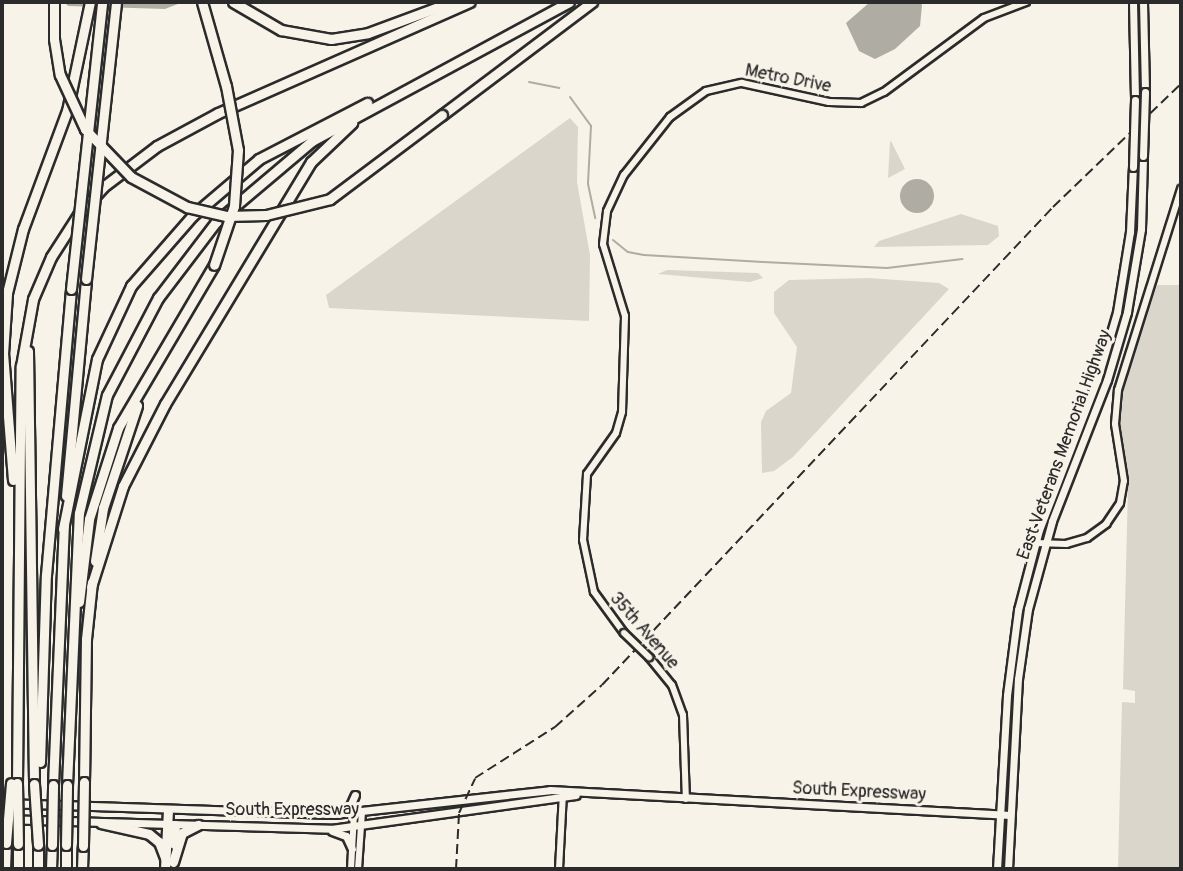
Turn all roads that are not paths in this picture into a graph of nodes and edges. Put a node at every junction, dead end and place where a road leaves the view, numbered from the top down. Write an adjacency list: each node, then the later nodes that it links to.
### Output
1 (54, 2): 10 (highway, bridge)
2 (90, 2): 23 (highway, bridge)
3 (102, 2): 27 (highway, bridge)
4 (116, 2): 20 (highway, bridge)
5 (202, 2): 19 (highway, bridge)
6 (233, 2): 7 (highway)
7 (452, 2)
8 (470, 2): 17 (highway)
9 (569, 2): 14 (highway)
10 (592, 2)
11 (1026, 2): 18 (street, Metro Drive)
12 (1133, 2): 21 (main road, East Veterans Memorial Highway, bridge)
13 (1143, 2): 22 (main road, East Veterans Memorial Highway, bridge)
14 (423, 78): 15 (highway); 20 (highway)
15 (394, 93): 24 (highway); 25 (highway)
16 (1181, 189): 22 (street)
17 (44, 270): 23 (highway); 27 (highway)
18 (626, 323): 30 (street, 35th Avenue, bridge)
19 (148, 379): 24 (highway); 25 (highway)
20 (63, 529): 48 (highway, bridge)
21 (1036, 543): 22 (street); 35 (main road, East Veterans Memorial Highway)
22 (1045, 544): 36 (main road, East Veterans Memorial Highway)
23 (18, 554): 26 (highway)
24 (91, 587): 50 (highway, bridge)
25 (69, 705): 49 (highway, bridge)
26 (14, 783): 45 (highway, bridge); 46 (highway, bridge)
27 (36, 784): 47 (highway, bridge)
28 (355, 794): 34 (main road)
29 (563, 794): 30 (main road, South Expressway); 33 (main road, South Expressway); 41 (main road, South Expressway); 53 (street)
30 (686, 799): 35 (main road, South Expressway)
31 (2, 803): 32 (main road, South Expressway)
32 (168, 810): 34 (main road, South Expressway); 39 (highway)
33 (358, 813): 34 (main road, South Expressway); 41 (street)
34 (329, 814)
35 (1000, 815): 36 (main road, South Expressway); 54 (main road, East Veterans Memorial Highway)
36 (1010, 815): 55 (main road, East Veterans Memorial Highway)
37 (2, 819): 38 (main road, South Expressway)
38 (101, 823): 39 (main road, South Expressway); 44 (highway)
39 (171, 825): 40 (main road, South Expressway); 44 (highway)
40 (198, 825): 42 (main road, South Expressway); 44 (highway)
41 (356, 827): 42 (main road, South Expressway); 43 (street); 52 (street)
42 (321, 829): 43 (main road)
43 (352, 849): 51 (street)
44 (169, 865)
45 (5, 869)
46 (18, 869)
47 (38, 869)
48 (51, 869)
49 (65, 869)
50 (82, 869)
51 (351, 869)
52 (358, 869)
53 (559, 869)
54 (998, 869)
55 (1008, 869)

